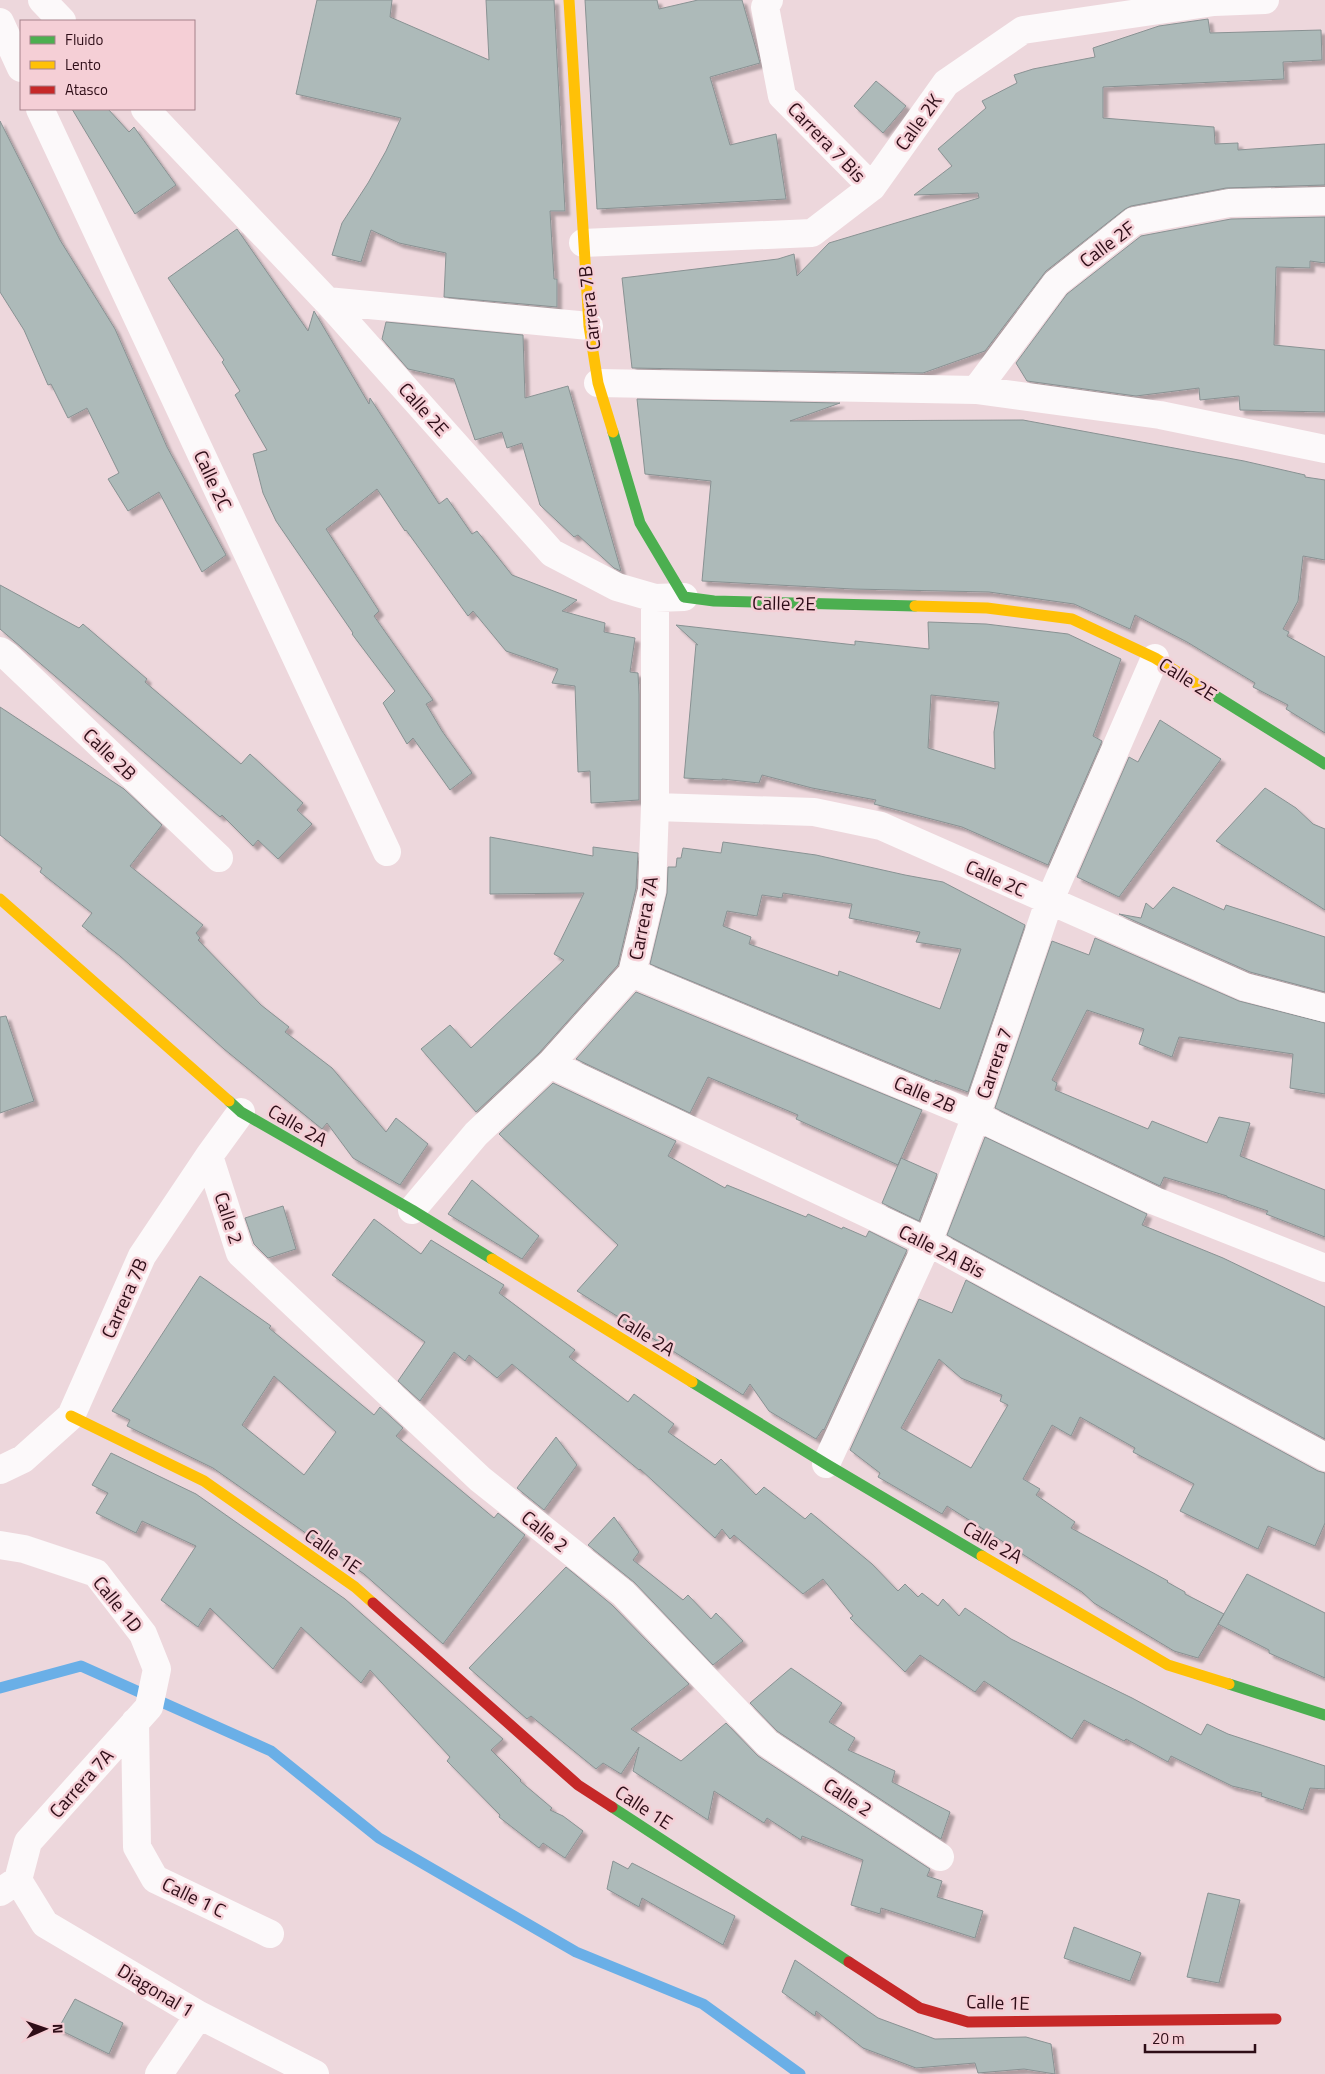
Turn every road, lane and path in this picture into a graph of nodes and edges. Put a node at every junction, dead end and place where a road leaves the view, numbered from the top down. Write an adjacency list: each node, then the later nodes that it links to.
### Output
1 (42, 0): 6 (street)
2 (569, 0): 13 (street, Carrera 7B)
3 (1265, 0): 4 (street, Calle 2K)
4 (1214, 1): 11 (street, Calle 2K)
5 (767, 4): 11 (street, Carrera 7 Bis)
6 (61, 20)
7 (0, 22): 8 (street)
8 (20, 66)
9 (40, 110): 25 (street, Calle 2C)
10 (146, 110): 14 (street, Calle 2E)
11 (872, 188): 13 (street, Calle 2K)
12 (1325, 201): 17 (street, Calle 2F)
13 (583, 243): 15 (street, Carrera 7B)
14 (326, 301): 15 (street); 20 (street, Calle 2E)
15 (589, 326): 16 (street, Carrera 7B)
16 (598, 383): 17 (street); 19 (street, Carrera 7B)
17 (976, 390): 18 (street)
18 (1325, 449)
19 (684, 597): 20 (street, Calle 2E); 22 (street, Calle 2E)
20 (655, 598): 24 (street, Carrera 7A)
21 (0, 651): 26 (street, Calle 2B)
22 (1155, 658): 23 (street, Calle 2E); 28 (street, Carrera 7)
23 (1325, 764)
24 (655, 807): 28 (street, Calle 2C); 29 (street, Carrera 7A)
25 (386, 852)
26 (219, 858)
27 (0, 899): 32 (street, Calle 2A)
28 (1049, 902): 30 (street, Calle 2C); 33 (street, Carrera 7)
29 (632, 972): 31 (street, Carrera 7A); 33 (street, Calle 2B)
30 (1325, 1008)
31 (550, 1064): 35 (street, Carrera 7A); 36 (street, Calle 2A Bis)
32 (241, 1112): 34 (street, Carrera 7B); 35 (street, Calle 2A)
33 (976, 1116): 36 (street, Carrera 7); 37 (street, Calle 2B)
34 (209, 1156): 38 (street, Carrera 7B); 46 (street, Calle 2)
35 (412, 1210): 40 (street, Calle 2A)
36 (928, 1242): 39 (street, Calle 2A Bis); 40 (street, Carrera 7)
37 (1325, 1268)
38 (71, 1416): 41 (street, Carrera 7B); 50 (street, Calle 1E)
39 (1325, 1457)
40 (826, 1464): 45 (street, Calle 2A)
41 (0, 1470)
42 (0, 1545): 43 (street, Calle 1D)
43 (157, 1669): 44 (street, Carrera 7A)
44 (142, 1715): 47 (street, Carrera 7A); 48 (street, Calle 1 C)
45 (1325, 1715)
46 (940, 1857)
47 (9, 1886): 49 (street, Diagonal 1)
48 (270, 1934)
49 (199, 2015): 51 (street); 52 (street, Diagonal 1)
50 (1276, 2019)
51 (160, 2074)
52 (315, 2074)

